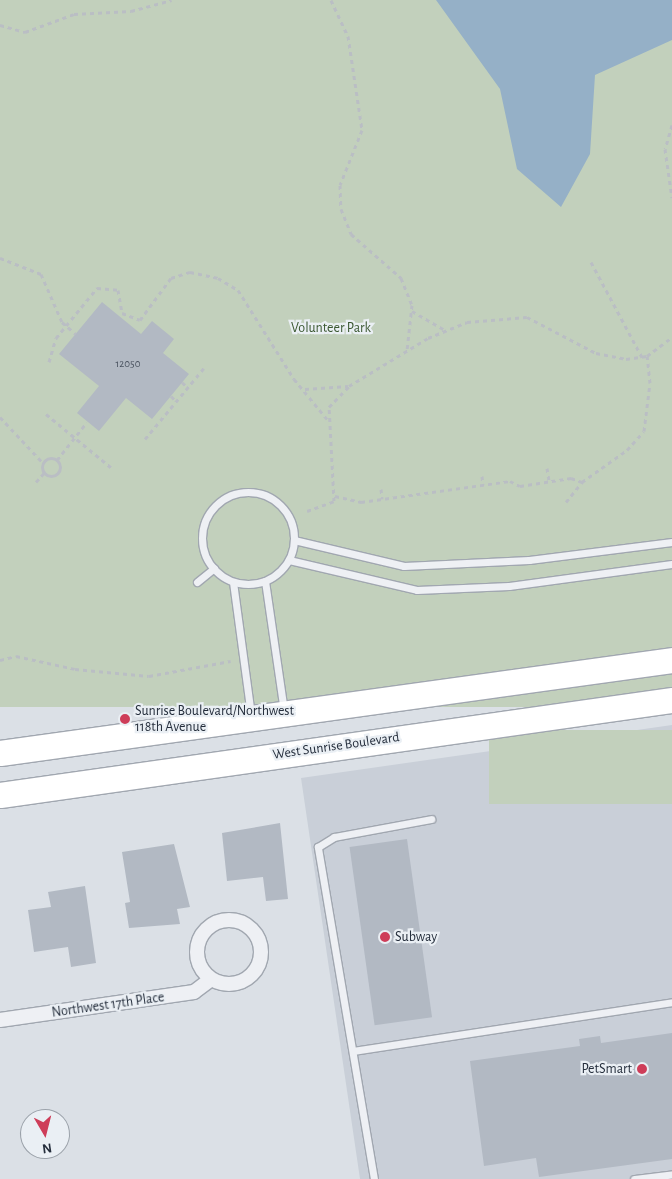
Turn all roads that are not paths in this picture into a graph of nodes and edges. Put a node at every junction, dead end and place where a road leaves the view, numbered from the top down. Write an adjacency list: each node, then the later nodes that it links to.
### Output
1 (294, 540): 2 (lane); 3 (lane); 5 (lane)
2 (672, 542)
3 (289, 560): 4 (lane); 6 (lane)
4 (672, 564)
5 (214, 568): 7 (lane); 8 (lane)
6 (265, 580): 8 (lane); 11 (lane)
7 (197, 582)
8 (234, 582): 12 (lane)
9 (672, 660): 11 (highway)
10 (672, 700): 14 (highway, West Sunrise Boulevard)
11 (285, 714): 12 (highway)
12 (251, 718): 13 (highway)
13 (0, 753)
14 (0, 795)
15 (431, 819): 19 (lane)
16 (212, 979): 16 (street); 18 (street, Northwest 17th Place)
17 (672, 1002): 19 (lane)
18 (0, 1020)
19 (353, 1050): 21 (lane)
20 (672, 1174): 22 (lane)
21 (374, 1179)
22 (634, 1179)

